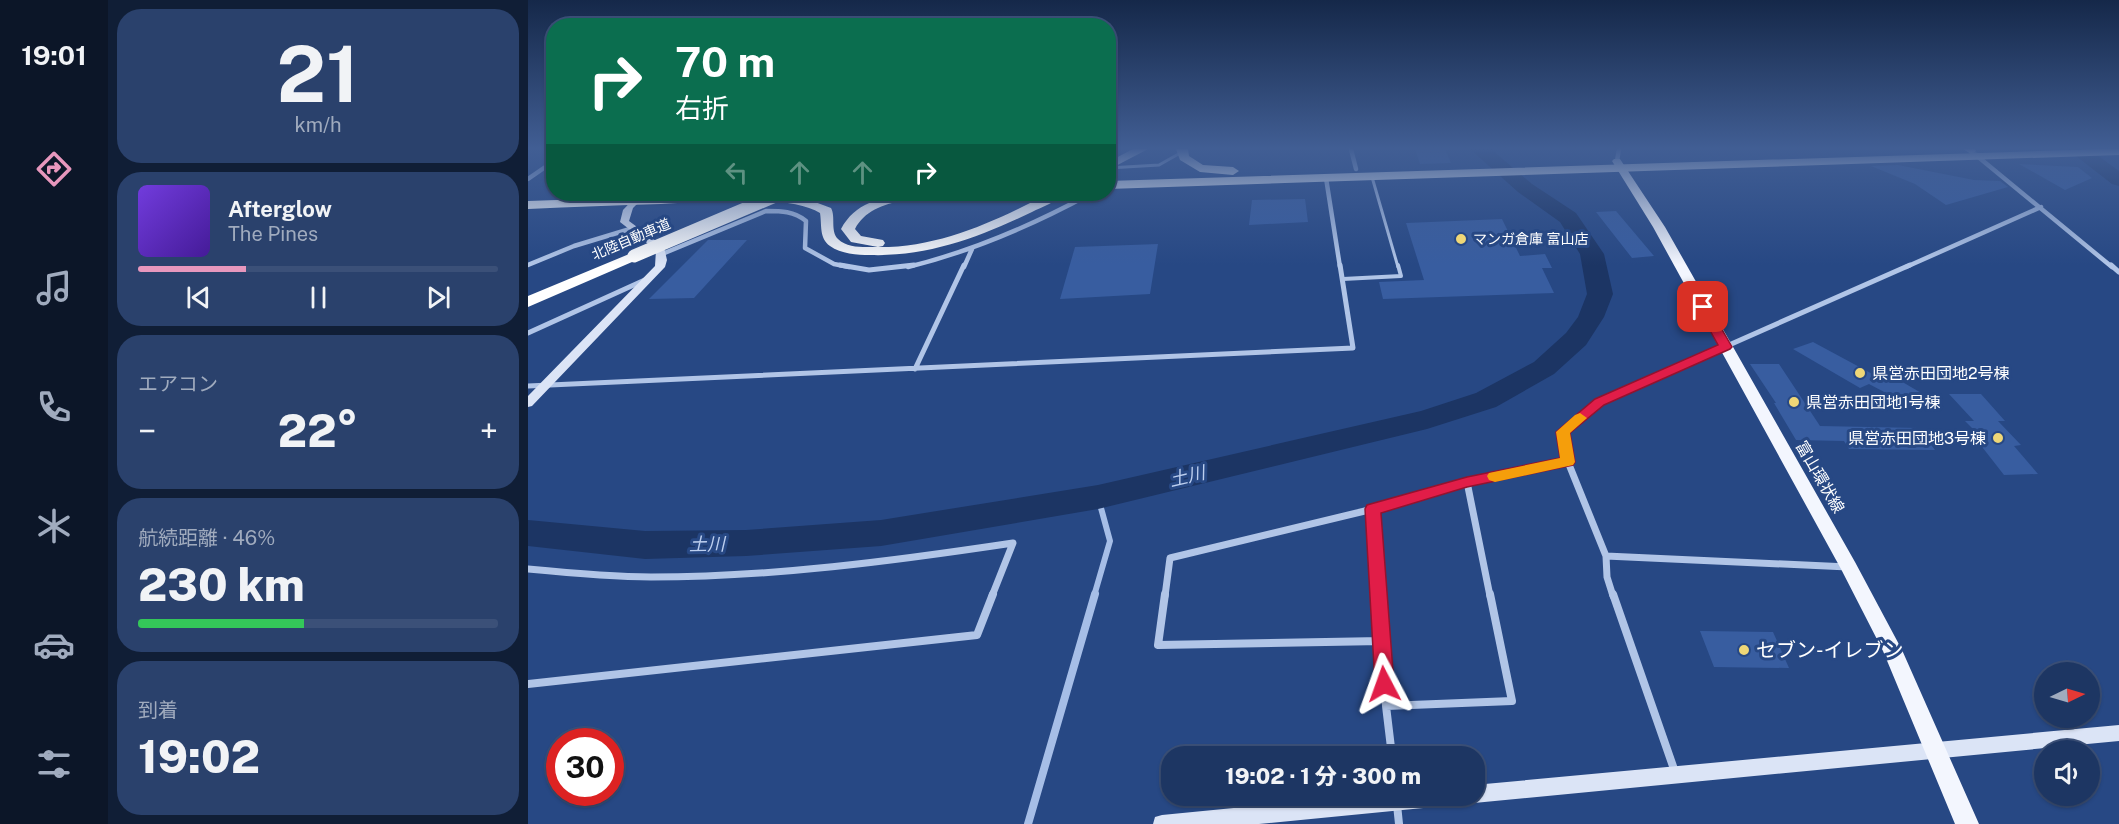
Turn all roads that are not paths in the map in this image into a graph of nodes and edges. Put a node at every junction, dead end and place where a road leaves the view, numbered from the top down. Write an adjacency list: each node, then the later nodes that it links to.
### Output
1 (1328, 187): 24 (street)
2 (1375, 187): 24 (lane)
3 (1636, 187): 28 (main road, 富山環状線)
4 (2016, 187): 17 (street)
5 (528, 196): 6 (highway)
6 (546, 196)
7 (583, 201): 16 (highway)
8 (635, 201): 18 (street)
9 (738, 201): 25 (highway, 北陸自動車道)
10 (764, 201): 26 (highway, 北陸自動車道, bridge)
11 (791, 201): 14 (highway)
12 (887, 201): 13 (highway)
13 (1027, 201)
14 (1043, 201)
15 (1077, 201): 19 (street)
16 (528, 205)
17 (2041, 207): 22 (street); 28 (street)
18 (630, 229): 20 (street); 21 (street)
19 (972, 248): 20 (street); 29 (street)
20 (662, 254): 23 (street)
21 (528, 265)
22 (2119, 272)
23 (653, 276): 27 (street); 30 (street)
24 (1343, 279): 29 (street)
25 (528, 290)
26 (528, 302)
27 (528, 333)
28 (1725, 347): 33 (street); 37 (main road, 富山環状線)
29 (915, 369): 30 (street)
30 (546, 385): 31 (street); 32 (street)
31 (528, 386)
32 (528, 403)
33 (1568, 462): 34 (street); 36 (street)
34 (1467, 482): 35 (street); 41 (street)
35 (1373, 509): 39 (street); 39 (street)
36 (1606, 556): 37 (street); 45 (street)
37 (1849, 567): 44 (main road, 富山環状線)
38 (528, 569): 40 (street)
39 (1381, 641): 41 (street)
40 (528, 684)
41 (1386, 706): 43 (street)
42 (2119, 732): 44 (street)
43 (1391, 746)
44 (1937, 751): 45 (street); 51 (main road, 富山環状線)
45 (1676, 775): 46 (street)
46 (1485, 793)
47 (1325, 806): 49 (street)
48 (1398, 806): 50 (street)
49 (1162, 824)
50 (1399, 824)
51 (1967, 824)

